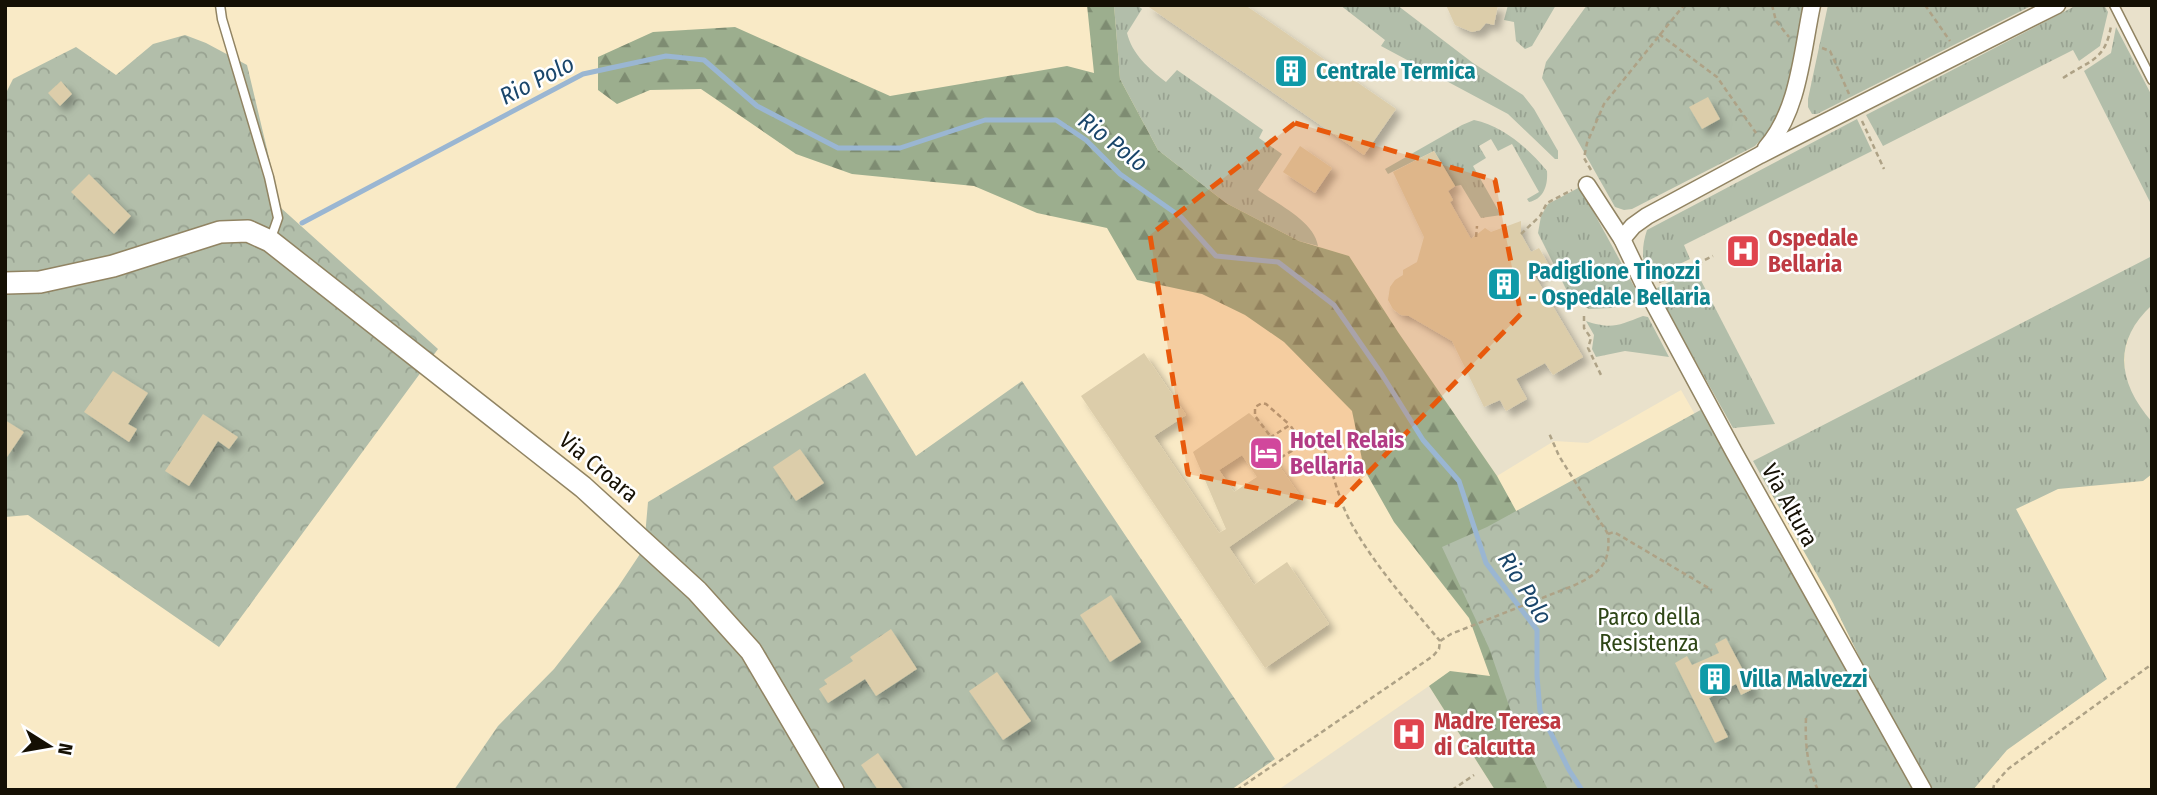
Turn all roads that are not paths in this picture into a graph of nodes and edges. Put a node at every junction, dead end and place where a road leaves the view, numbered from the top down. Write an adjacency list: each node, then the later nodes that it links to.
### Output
1 (220, 5): 11 (lane)
2 (1812, 5): 6 (street)
3 (2057, 5): 7 (street)
4 (2114, 5): 5 (lane)
5 (2152, 80)
6 (1794, 93): 7 (street); 8 (street)
7 (1815, 127): 8 (street)
8 (1760, 148): 10 (street)
9 (1584, 185): 10 (street, Via Altura)
10 (1622, 239): 14 (street, Via Altura)
11 (270, 241): 12 (street, Via Croara); 13 (street, Via Croara)
12 (5, 283)
13 (833, 790)
14 (1923, 790)

